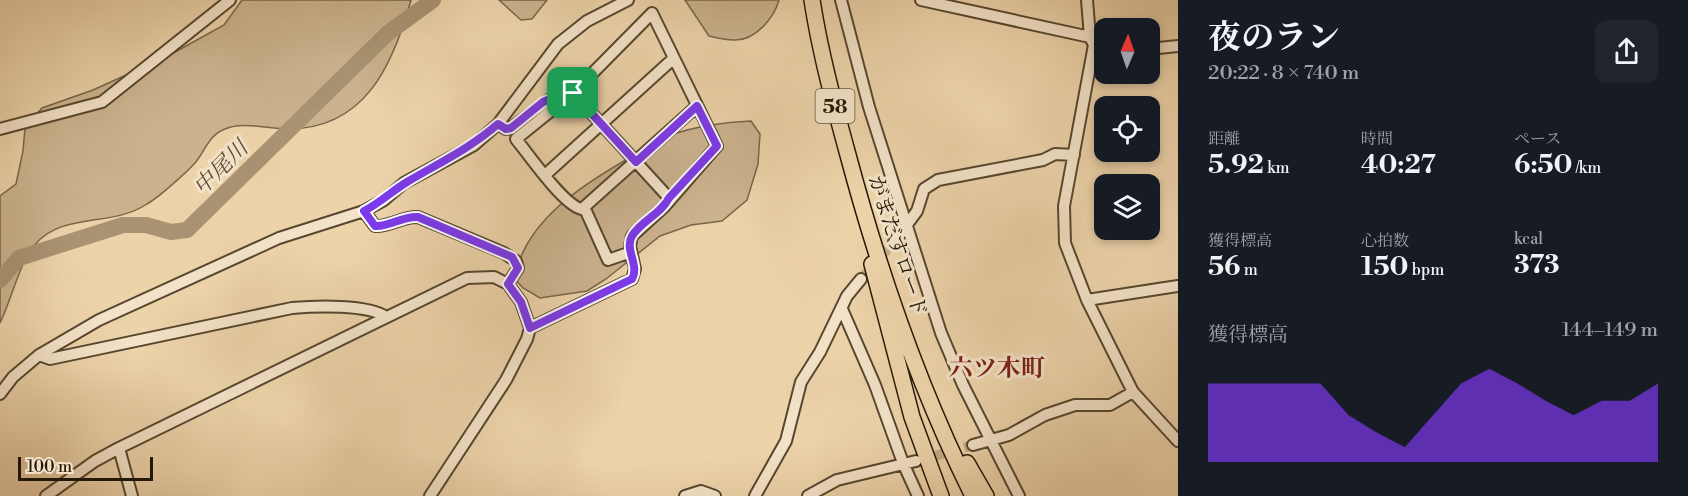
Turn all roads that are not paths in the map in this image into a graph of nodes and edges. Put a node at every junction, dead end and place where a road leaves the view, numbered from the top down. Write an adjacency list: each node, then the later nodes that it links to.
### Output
1 (230, 0): 17 (street)
2 (627, 0): 15 (street)
3 (841, 0): 25 (street)
4 (921, 0): 8 (street)
5 (1087, 0): 7 (street)
6 (813, 3): 22 (highway, がまだすロード / 58)
7 (1094, 33)
8 (1094, 43)
9 (1178, 46): 10 (street)
10 (1160, 48)
11 (1094, 53): 18 (street)
12 (674, 58): 13 (street); 14 (street); 16 (street)
13 (573, 93): 15 (street); 16 (street); 20 (street)
14 (697, 106): 19 (street); 21 (street)
15 (498, 124): 24 (street)
16 (601, 124): 19 (street); 20 (street)
17 (0, 129)
18 (1074, 155): 25 (street); 31 (street)
19 (636, 162): 21 (street); 23 (street)
20 (545, 175): 23 (street)
21 (669, 198): 27 (street)
22 (861, 205): 36 (highway, がまだすロード / 58); 53 (highway)
23 (585, 209): 27 (street)
24 (364, 211): 29 (street); 35 (street)
25 (907, 225): 26 (street); 39 (street)
26 (894, 242)
27 (631, 252): 34 (street)
28 (861, 279): 32 (street)
29 (508, 284): 33 (street); 34 (street)
30 (1178, 286): 31 (street)
31 (1087, 300): 37 (street)
32 (842, 309): 44 (street); 50 (street)
33 (386, 317): 35 (street); 42 (street)
34 (530, 328): 47 (street)
35 (39, 355): 38 (street)
36 (926, 389): 54 (highway, がまだすロード / 58); 55 (highway)
37 (1133, 392): 39 (street); 40 (street)
38 (0, 394)
39 (989, 440): 41 (street); 56 (street)
40 (1178, 441)
41 (972, 445)
42 (120, 448): 45 (street); 46 (street)
43 (916, 461): 44 (street)
44 (903, 464): 51 (street); 52 (street)
45 (46, 496)
46 (132, 496)
47 (430, 496)
48 (685, 496): 49 (street)
49 (715, 496)
50 (755, 496)
51 (808, 496)
52 (918, 496)
53 (941, 496)
54 (973, 496)
55 (986, 496)
56 (1019, 496)

